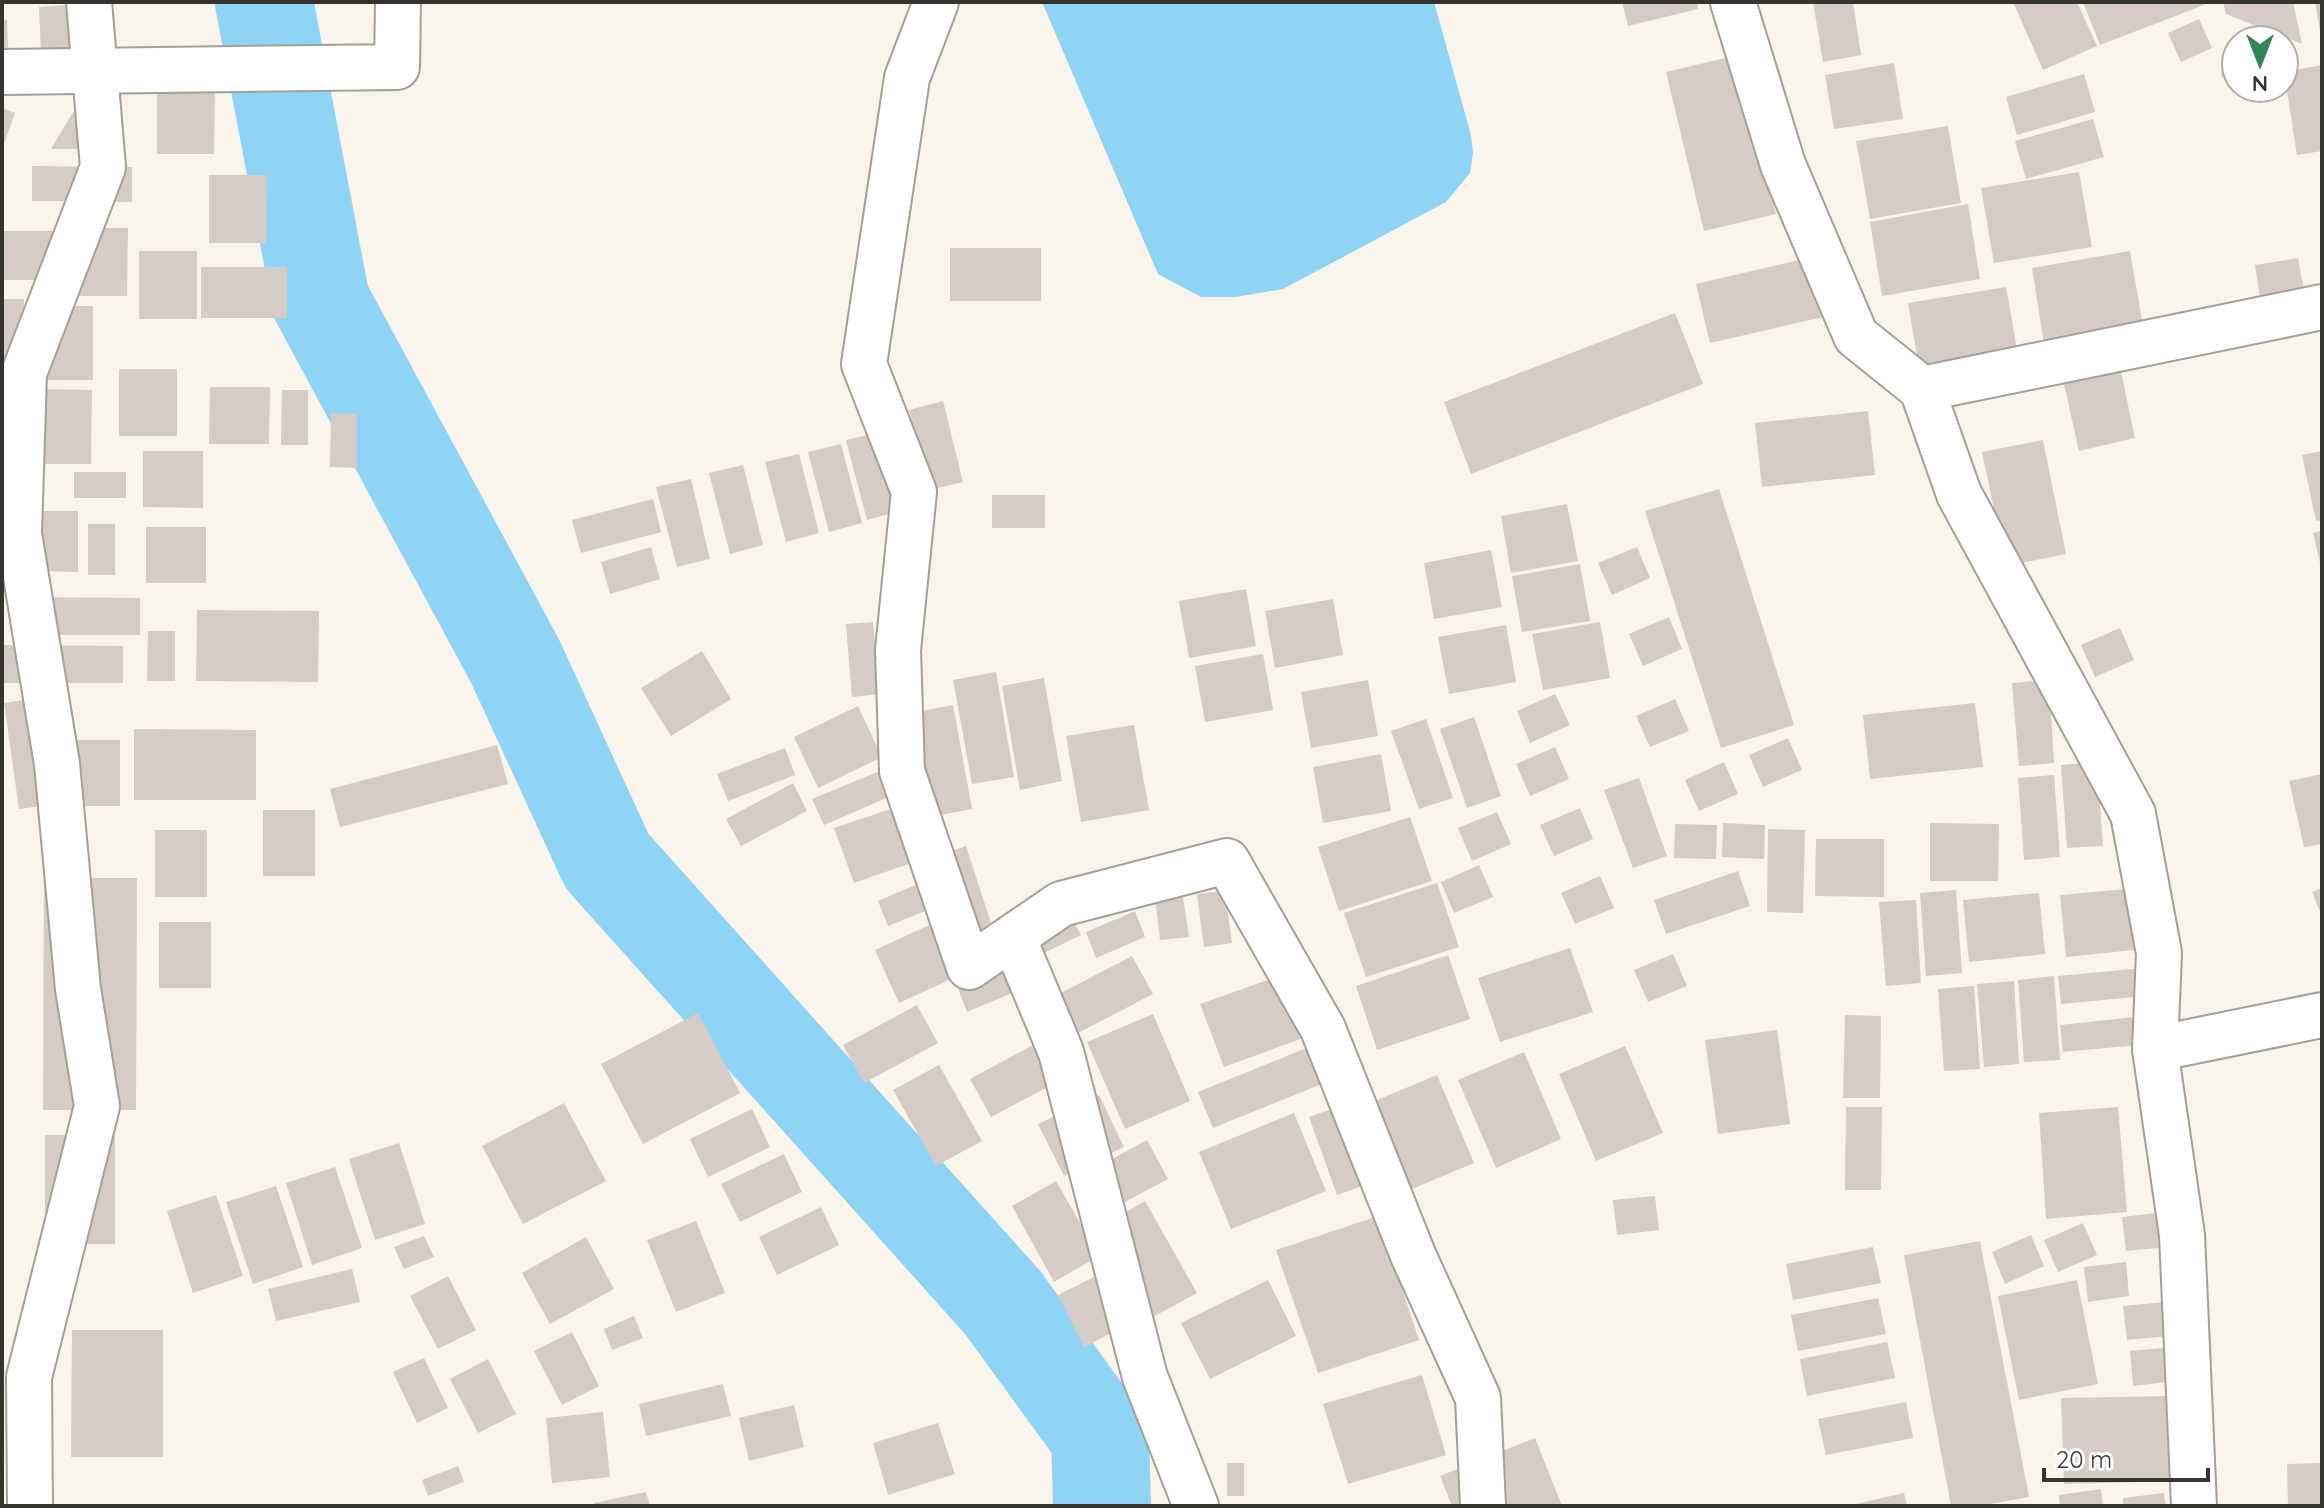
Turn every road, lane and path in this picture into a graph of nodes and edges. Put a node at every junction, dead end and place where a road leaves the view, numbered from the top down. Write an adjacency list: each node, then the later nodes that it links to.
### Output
1 (89, 2): 5 (street)
2 (398, 2): 5 (street)
3 (936, 2): 9 (street)
4 (1733, 2): 8 (street)
5 (117, 71): 6 (street); 12 (street)
6 (2, 72)
7 (2322, 307): 8 (street)
8 (1922, 389): 11 (street)
9 (1013, 937): 13 (street); 14 (street)
10 (2322, 1015): 11 (street)
11 (2155, 1049): 15 (street)
12 (30, 1506)
13 (1196, 1506)
14 (1483, 1506)
15 (2194, 1506)

